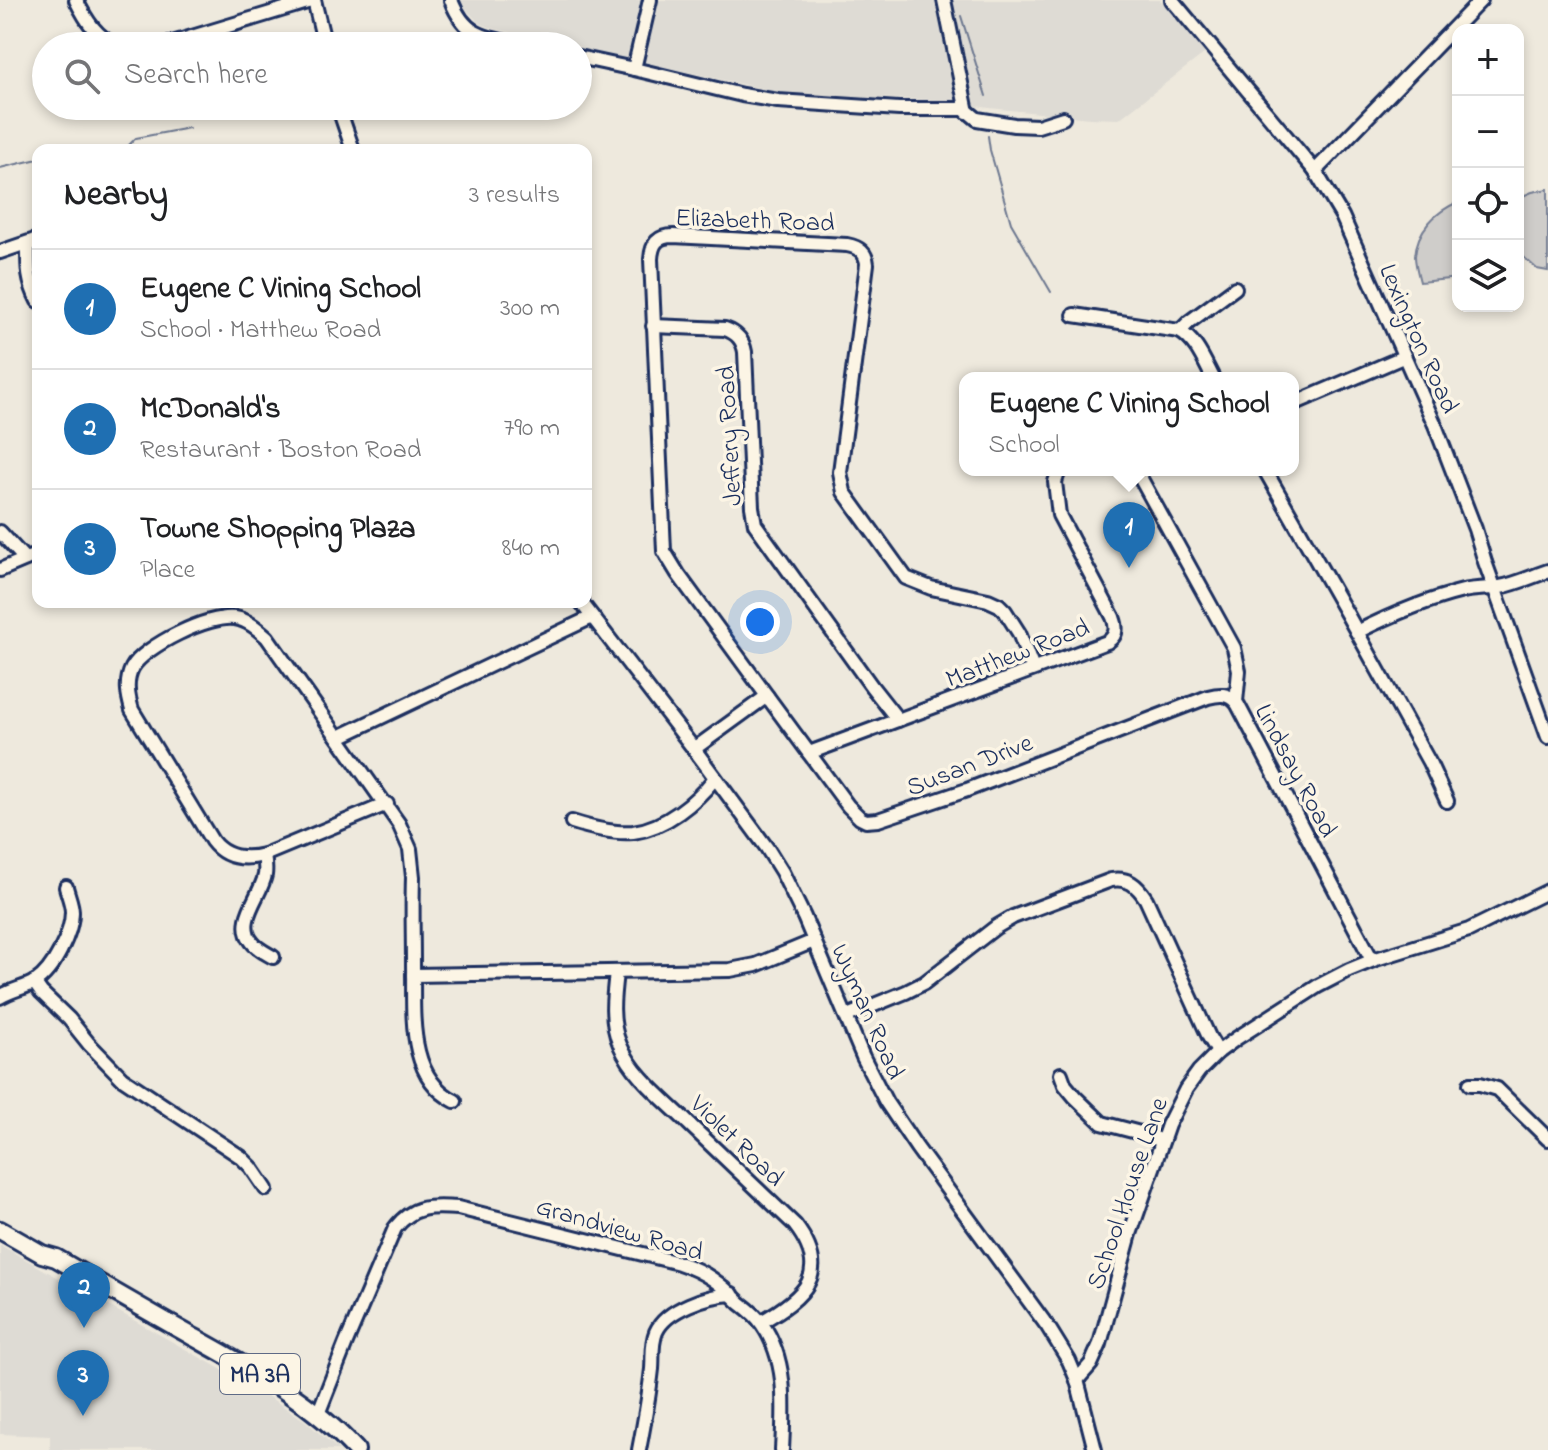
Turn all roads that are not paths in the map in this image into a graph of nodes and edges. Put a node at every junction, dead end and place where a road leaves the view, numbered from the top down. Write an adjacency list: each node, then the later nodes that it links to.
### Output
1 (76, 0): 8 (street)
2 (314, 0): 9 (street); 10 (street)
3 (451, 0): 11 (street)
4 (650, 0): 13 (street)
5 (944, 0): 14 (street)
6 (1172, 0): 18 (street, Lexington Road)
7 (1481, 0): 18 (street)
8 (95, 32)
9 (208, 32)
10 (322, 32)
11 (472, 32)
12 (592, 60): 13 (street)
13 (634, 69): 14 (street)
14 (967, 112): 15 (street)
15 (1063, 118)
16 (343, 120): 17 (street)
17 (351, 144)
18 (1315, 171): 27 (street, Lexington Road)
19 (32, 241): 21 (street)
20 (32, 247): 23 (street)
21 (0, 252)
22 (1235, 288): 26 (street)
23 (32, 289)
24 (1074, 315): 26 (street)
25 (653, 326): 42 (street, Elizabeth Road); 43 (street, Elizabeth Road); 45 (street, Jeffery Road)
26 (1180, 331): 28 (street)
27 (1403, 357): 29 (street); 38 (street, Lexington Road)
28 (1210, 372)
29 (1299, 401)
30 (1057, 476): 42 (street, Matthew Road)
31 (1139, 476): 44 (street, Lindsay Road)
32 (1268, 476): 41 (street)
33 (0, 532): 35 (street)
34 (32, 556): 35 (street)
35 (25, 559): 36 (street)
36 (0, 570)
37 (1548, 571): 38 (street)
38 (1494, 587): 41 (street); 47 (street, Lexington Road)
39 (585, 608): 40 (street, Wyman Road)
40 (592, 617): 46 (street); 48 (street, Wyman Road)
41 (1357, 632): 51 (street)
42 (1033, 669): 45 (street, Matthew Road)
43 (767, 696): 48 (street); 49 (street, Susan Drive)
44 (1236, 702): 49 (street, Susan Drive); 59 (street, Lindsay Road)
45 (898, 720): 49 (street, Matthew Road)
46 (339, 737): 52 (street); 54 (street)
47 (1548, 737)
48 (694, 749): 50 (street, Wyman Road)
49 (809, 753)
50 (715, 778): 53 (street); 57 (street, Wyman Road)
51 (1447, 801)
52 (387, 804): 54 (street); 61 (street)
53 (572, 822)
54 (264, 855): 58 (street)
55 (66, 887): 62 (street)
56 (1548, 891): 59 (street, School House Lane)
57 (814, 941): 60 (street); 64 (street, Wyman Road)
58 (273, 957)
59 (1372, 960): 65 (street, School House Lane)
60 (616, 973): 61 (street); 75 (street, Violet Road)
61 (413, 975): 68 (street)
62 (34, 982): 63 (street); 71 (street)
63 (0, 997)
64 (847, 1016): 65 (street); 77 (street, Wyman Road)
65 (1218, 1052): 70 (street, School House Lane)
66 (1061, 1074): 70 (street)
67 (1470, 1084): 69 (street)
68 (455, 1101)
69 (1548, 1139)
70 (1162, 1141): 76 (street, School House Lane)
71 (266, 1189)
72 (0, 1230): 73 (main road, MA 3A)
73 (42, 1254): 79 (main road, MA 3A); 80 (main road, MA 3A)
74 (732, 1294): 75 (street, Grandview Road); 79 (street, Grandview Road); 81 (street)
75 (761, 1322): 82 (street, Grandview Road)
76 (1100, 1344): 77 (street); 78 (street, School House Lane)
77 (1069, 1361): 78 (street, Wyman Road)
78 (1077, 1380): 83 (street, Wyman Road)
79 (318, 1414): 80 (main road, MA 3A)
80 (356, 1450)
81 (639, 1450)
82 (782, 1450)
83 (1095, 1450)

